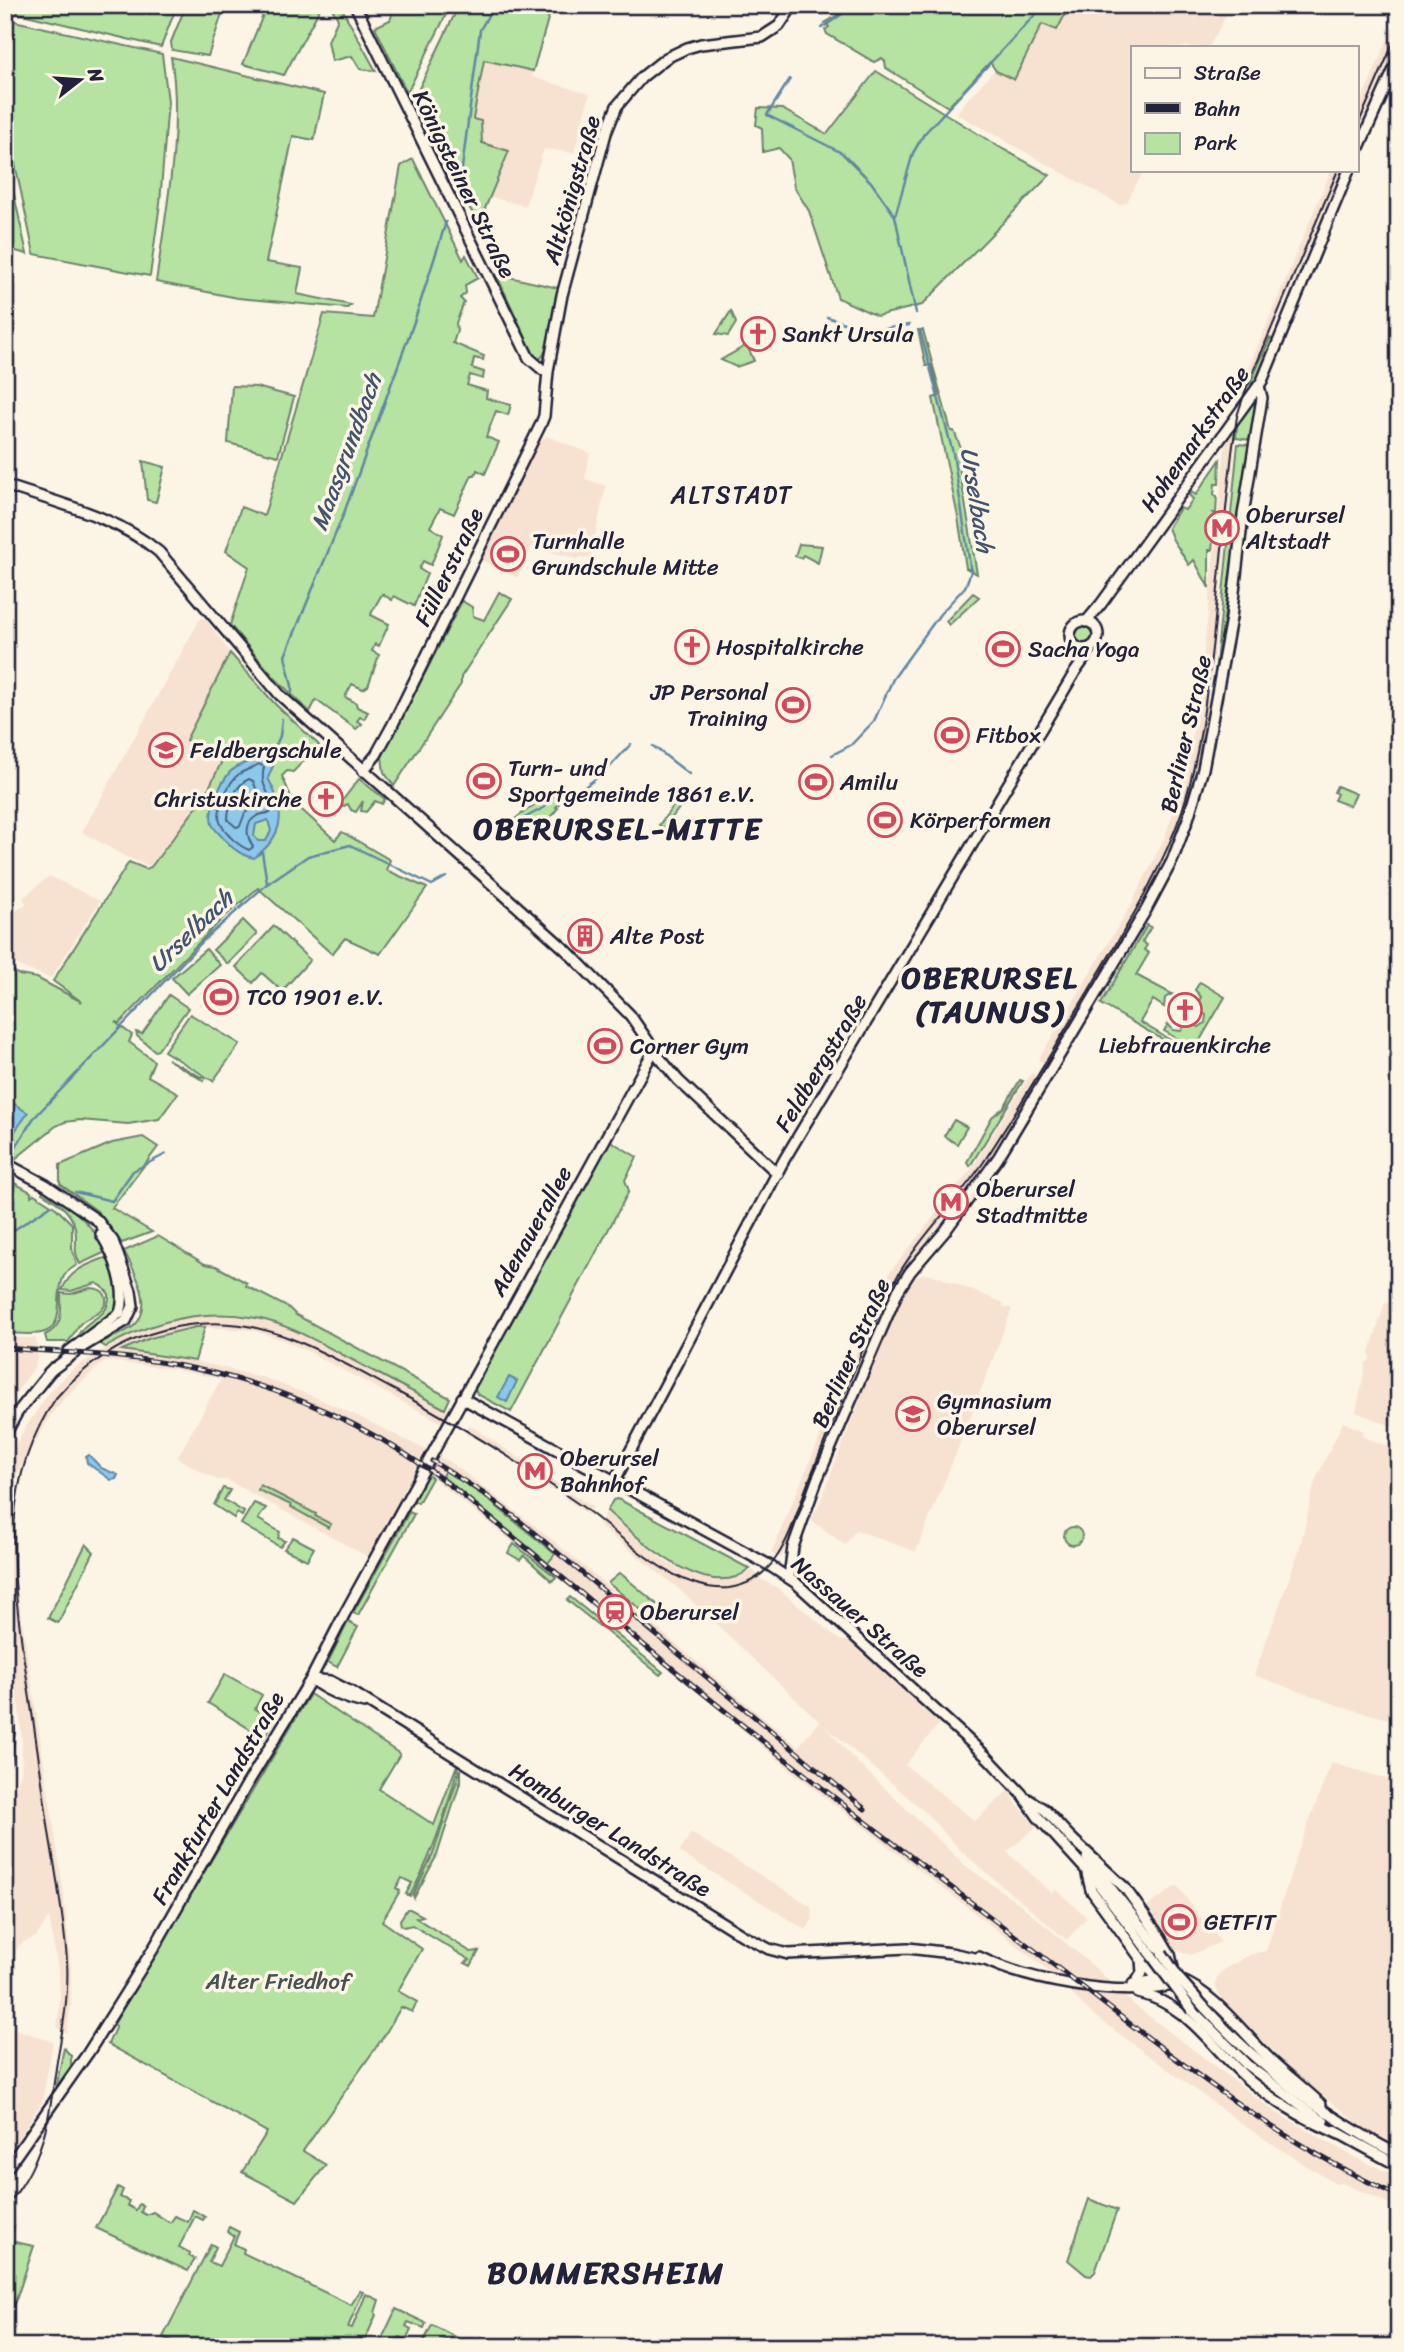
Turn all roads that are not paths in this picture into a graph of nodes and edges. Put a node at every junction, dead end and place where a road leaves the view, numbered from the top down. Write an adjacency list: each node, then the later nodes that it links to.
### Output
1 (355, 5): 6 (main road, Königsteiner Straße)
2 (793, 5): 6 (main road, Altkönigstraße)
3 (1399, 58): 4 (main road)
4 (1358, 150)
5 (1348, 172): 7 (main road, Hohemarkstraße)
6 (548, 371): 13 (main road, Füllerstraße)
7 (1259, 386): 9 (main road, Hohemarkstraße); 21 (main road, Berliner Straße)
8 (5, 485): 13 (main road)
9 (1090, 623): 10 (main road); 11 (main road)
10 (1076, 647): 11 (main road); 12 (main road, Feldbergstraße)
11 (1089, 649): 12 (main road, Feldbergstraße)
12 (1075, 672): 16 (main road, Feldbergstraße)
13 (363, 771): 14 (main road)
14 (654, 1049): 16 (main road); 17 (main road, Adenauerallee)
15 (5, 1163): 19 (main road)
16 (778, 1174): 20 (main road, Feldbergstraße)
17 (462, 1398): 18 (main road, Adenauerallee); 20 (main road, Nassauer Straße)
18 (444, 1432): 23 (main road, Frankfurter Landstraße)
19 (5, 1435)
20 (614, 1482): 21 (main road, Nassauer Straße)
21 (789, 1577): 25 (main road, Nassauer Straße)
22 (5, 1678): 24 (main road)
23 (311, 1679): 33 (main road, Homburger Landstraße); 39 (main road, Frankfurter Landstraße)
24 (5, 1762)
25 (1024, 1796): 26 (main road, Nassauer Straße); 27 (main road, Nassauer Straße)
26 (1070, 1837): 28 (main road, Nassauer Straße); 31 (main road)
27 (1085, 1868): 28 (main road, Nassauer Straße); 29 (main road)
28 (1157, 1955): 35 (main road, Nassauer Straße, bridge); 36 (main road, Nassauer Straße, bridge)
29 (1141, 1959): 30 (main road); 32 (main road)
30 (1159, 1980): 31 (main road); 32 (main road)
31 (1170, 1982): 33 (main road, Homburger Landstraße); 34 (main road); 35 (main road)
32 (1135, 1984): 33 (main road)
33 (1114, 1988): 34 (main road)
34 (1175, 2007): 36 (main road)
35 (1346, 2126): 37 (main road)
36 (1339, 2134): 38 (main road)
37 (1399, 2155)
38 (1399, 2166)
39 (5, 2171)

